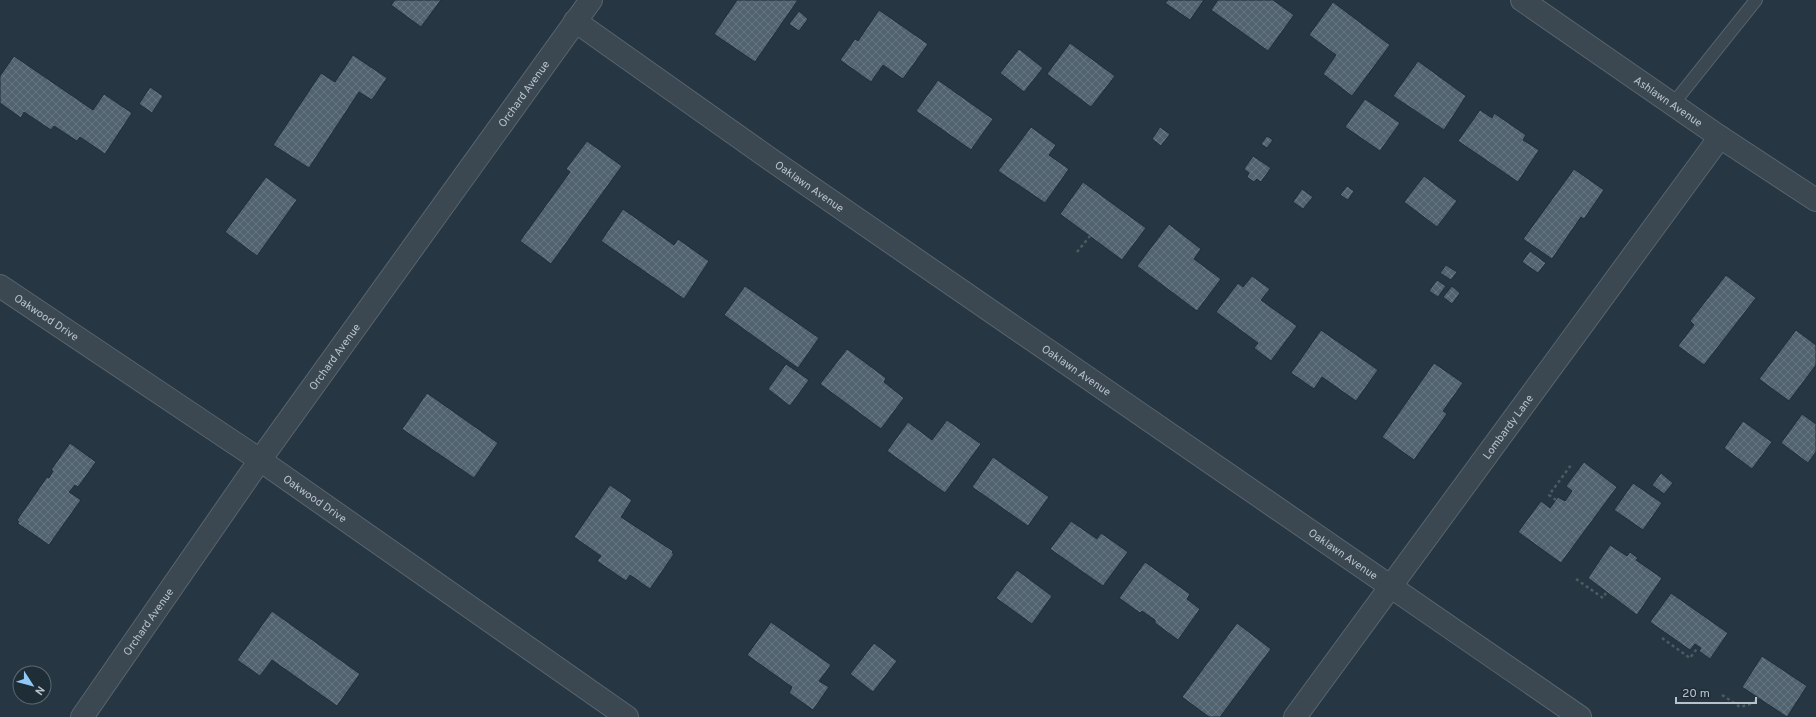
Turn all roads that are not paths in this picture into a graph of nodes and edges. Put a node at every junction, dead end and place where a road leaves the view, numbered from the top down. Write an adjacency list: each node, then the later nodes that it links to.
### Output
1 (591, 0): 4 (street, Orchard Avenue)
2 (1522, 0): 5 (street, Ashlawn Avenue)
3 (1756, 0): 5 (lane)
4 (575, 21): 9 (street, Orchard Avenue); 10 (street, Oaklawn Avenue)
5 (1673, 104): 6 (street, Ashlawn Avenue)
6 (1720, 137): 7 (street, Ashlawn Avenue); 10 (street, Lombardy Lane)
7 (1816, 200)
8 (0, 286): 9 (street, Oakwood Drive)
9 (260, 460): 11 (street, Orchard Avenue); 12 (street, Oakwood Drive)
10 (1391, 586): 13 (street, Lombardy Lane); 14 (street, Oaklawn Avenue)
11 (82, 717)
12 (626, 717)
13 (1295, 717)
14 (1580, 717)

